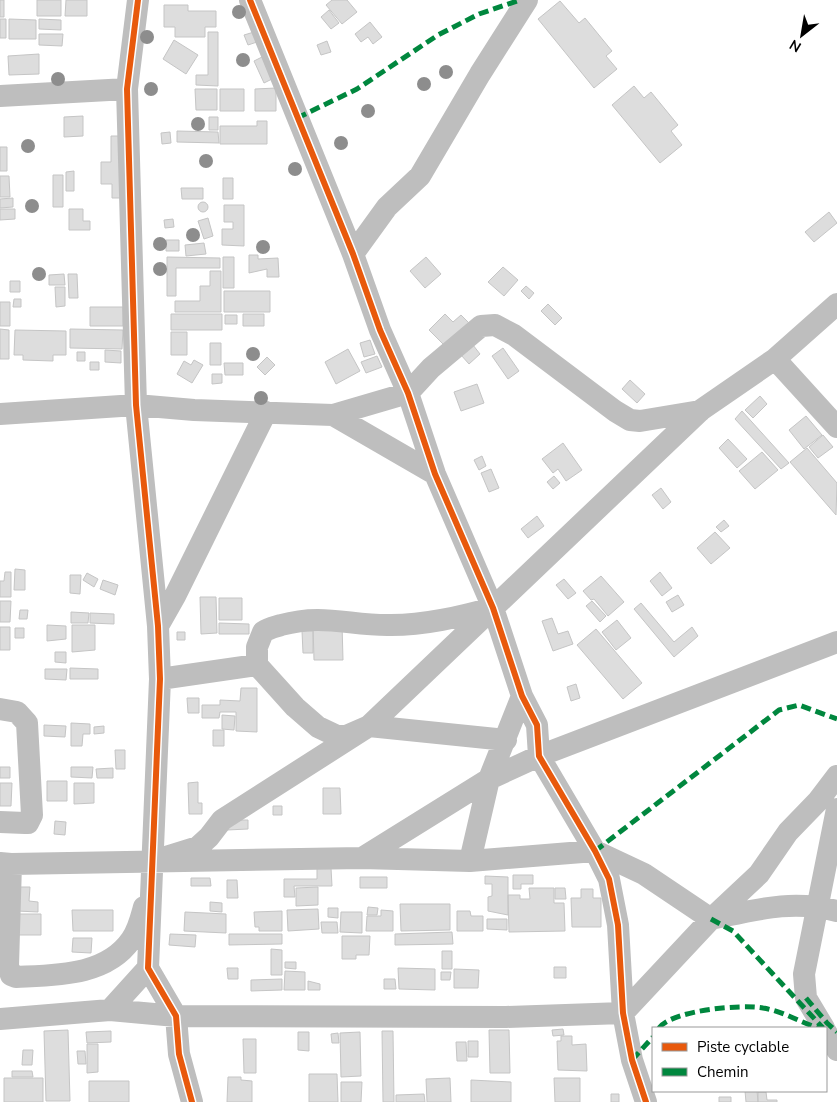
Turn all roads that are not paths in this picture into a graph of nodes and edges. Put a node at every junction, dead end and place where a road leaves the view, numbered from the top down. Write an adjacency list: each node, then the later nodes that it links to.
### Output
1 (138, 0): 4 (street)
2 (250, 0): 6 (street)
3 (527, 0): 6 (street)
4 (127, 89): 5 (street); 10 (street)
5 (0, 96)
6 (353, 254): 9 (street)
7 (837, 304): 8 (street)
8 (775, 359): 11 (street); 15 (street)
9 (408, 393): 11 (street); 14 (street); 16 (street)
10 (136, 405): 12 (street); 13 (street); 18 (street)
11 (701, 410): 17 (street)
12 (266, 412): 14 (street); 18 (street)
13 (0, 414)
14 (333, 415): 16 (street)
15 (837, 427)
16 (435, 474): 17 (street)
17 (493, 608): 20 (street); 22 (street); 25 (street)
18 (158, 626): 21 (street)
19 (837, 642): 27 (street)
20 (257, 665): 21 (street); 25 (street)
21 (160, 679): 35 (street)
22 (522, 696): 24 (street); 26 (street)
23 (0, 709): 32 (street)
24 (537, 725): 27 (street); 28 (street)
25 (369, 726): 26 (street); 35 (street)
26 (506, 740): 30 (street)
27 (567, 743): 28 (street)
28 (539, 756): 30 (street); 33 (street)
29 (837, 776): 40 (street)
30 (489, 779): 34 (street); 36 (street)
31 (837, 810): 39 (street)
32 (0, 822)
33 (595, 850): 36 (street); 40 (street); 43 (street)
34 (362, 858): 35 (street); 36 (street)
35 (153, 860): 37 (street); 38 (street)
36 (470, 861)
37 (5, 863): 38 (street)
38 (151, 885): 41 (street)
39 (828, 908): 40 (street); 46 (street)
40 (711, 918): 43 (street)
41 (148, 968): 42 (street); 44 (street)
42 (110, 1010): 44 (street); 45 (street)
43 (623, 1013): 44 (street); 50 (street)
44 (176, 1016): 49 (street)
45 (0, 1019)
46 (823, 1027)
47 (827, 1034): 48 (street)
48 (837, 1050)
49 (192, 1102)
50 (646, 1102)

